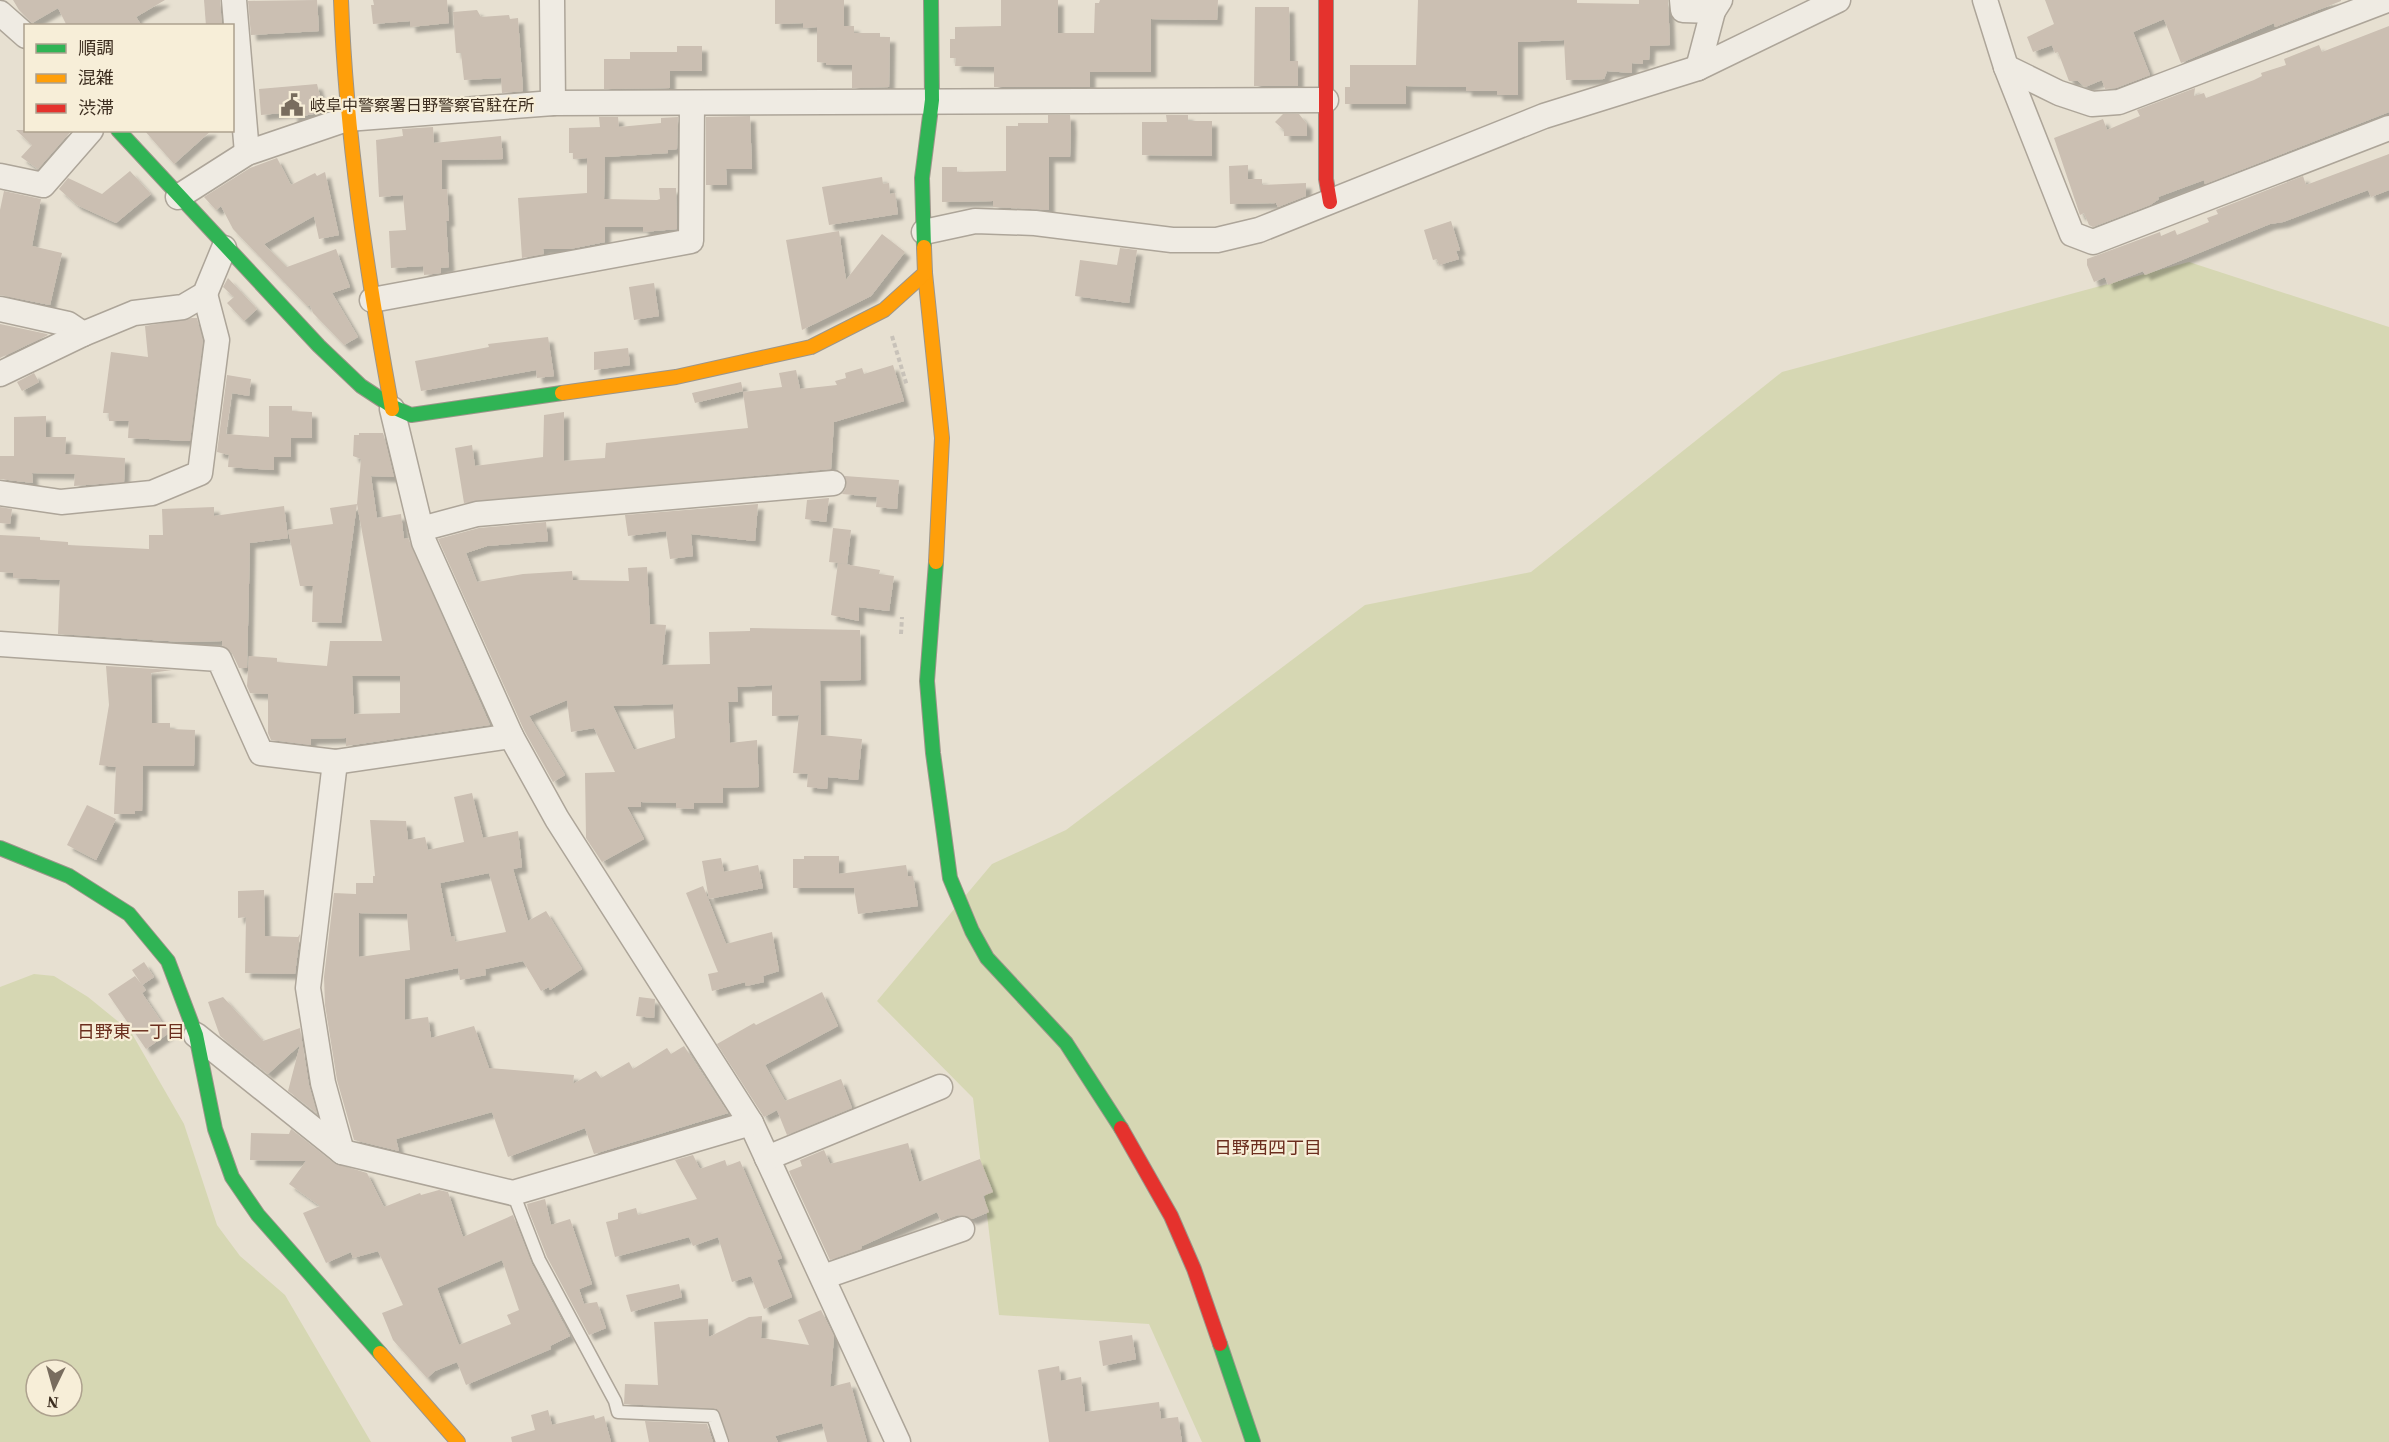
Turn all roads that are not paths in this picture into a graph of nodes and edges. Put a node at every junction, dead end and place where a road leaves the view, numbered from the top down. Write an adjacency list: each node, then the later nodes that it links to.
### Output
1 (234, 0): 25 (street)
2 (340, 0): 21 (street)
3 (552, 0): 19 (street)
4 (931, 0): 17 (street)
5 (1326, 0): 18 (street)
6 (1682, 0): 10 (street)
7 (1838, 0): 16 (street)
8 (1985, 0): 15 (street)
9 (2387, 0): 15 (street)
10 (1716, 6): 16 (street)
11 (0, 13): 12 (street)
12 (24, 34)
13 (0, 36): 14 (street)
14 (24, 42)
15 (2006, 67): 22 (street)
16 (1698, 68): 28 (street)
17 (932, 100): 18 (street); 20 (street); 29 (street)
18 (1326, 100): 28 (street)
19 (553, 103): 20 (street); 21 (street)
20 (692, 103): 33 (street)
21 (347, 119): 25 (street); 33 (street)
22 (2389, 128)
23 (89, 132): 26 (street)
24 (120, 132): 27 (street)
25 (247, 153): 27 (street)
26 (0, 176)
27 (178, 197): 30 (street)
28 (1330, 202): 29 (street)
29 (924, 232): 31 (street)
30 (224, 248): 32 (street); 37 (street)
31 (925, 273): 37 (street); 56 (street)
32 (206, 294): 35 (street); 39 (street)
33 (372, 300): 37 (street)
34 (0, 309): 35 (street)
35 (84, 334): 36 (street)
36 (0, 374)
37 (392, 408): 40 (street)
38 (833, 483): 40 (street)
39 (0, 493)
40 (421, 529): 42 (street)
41 (0, 644): 43 (street)
42 (511, 736): 43 (street); 47 (street)
43 (335, 762): 48 (street)
44 (0, 848): 45 (street)
45 (196, 1035): 48 (street); 54 (street)
46 (940, 1087): 49 (street)
47 (751, 1123): 49 (street); 50 (street)
48 (342, 1152): 50 (street)
49 (767, 1158): 52 (street)
50 (513, 1193): 55 (lane)
51 (962, 1229): 52 (street)
52 (823, 1277): 53 (street)
53 (894, 1441)
54 (458, 1442)
55 (722, 1442)
56 (1253, 1442)

